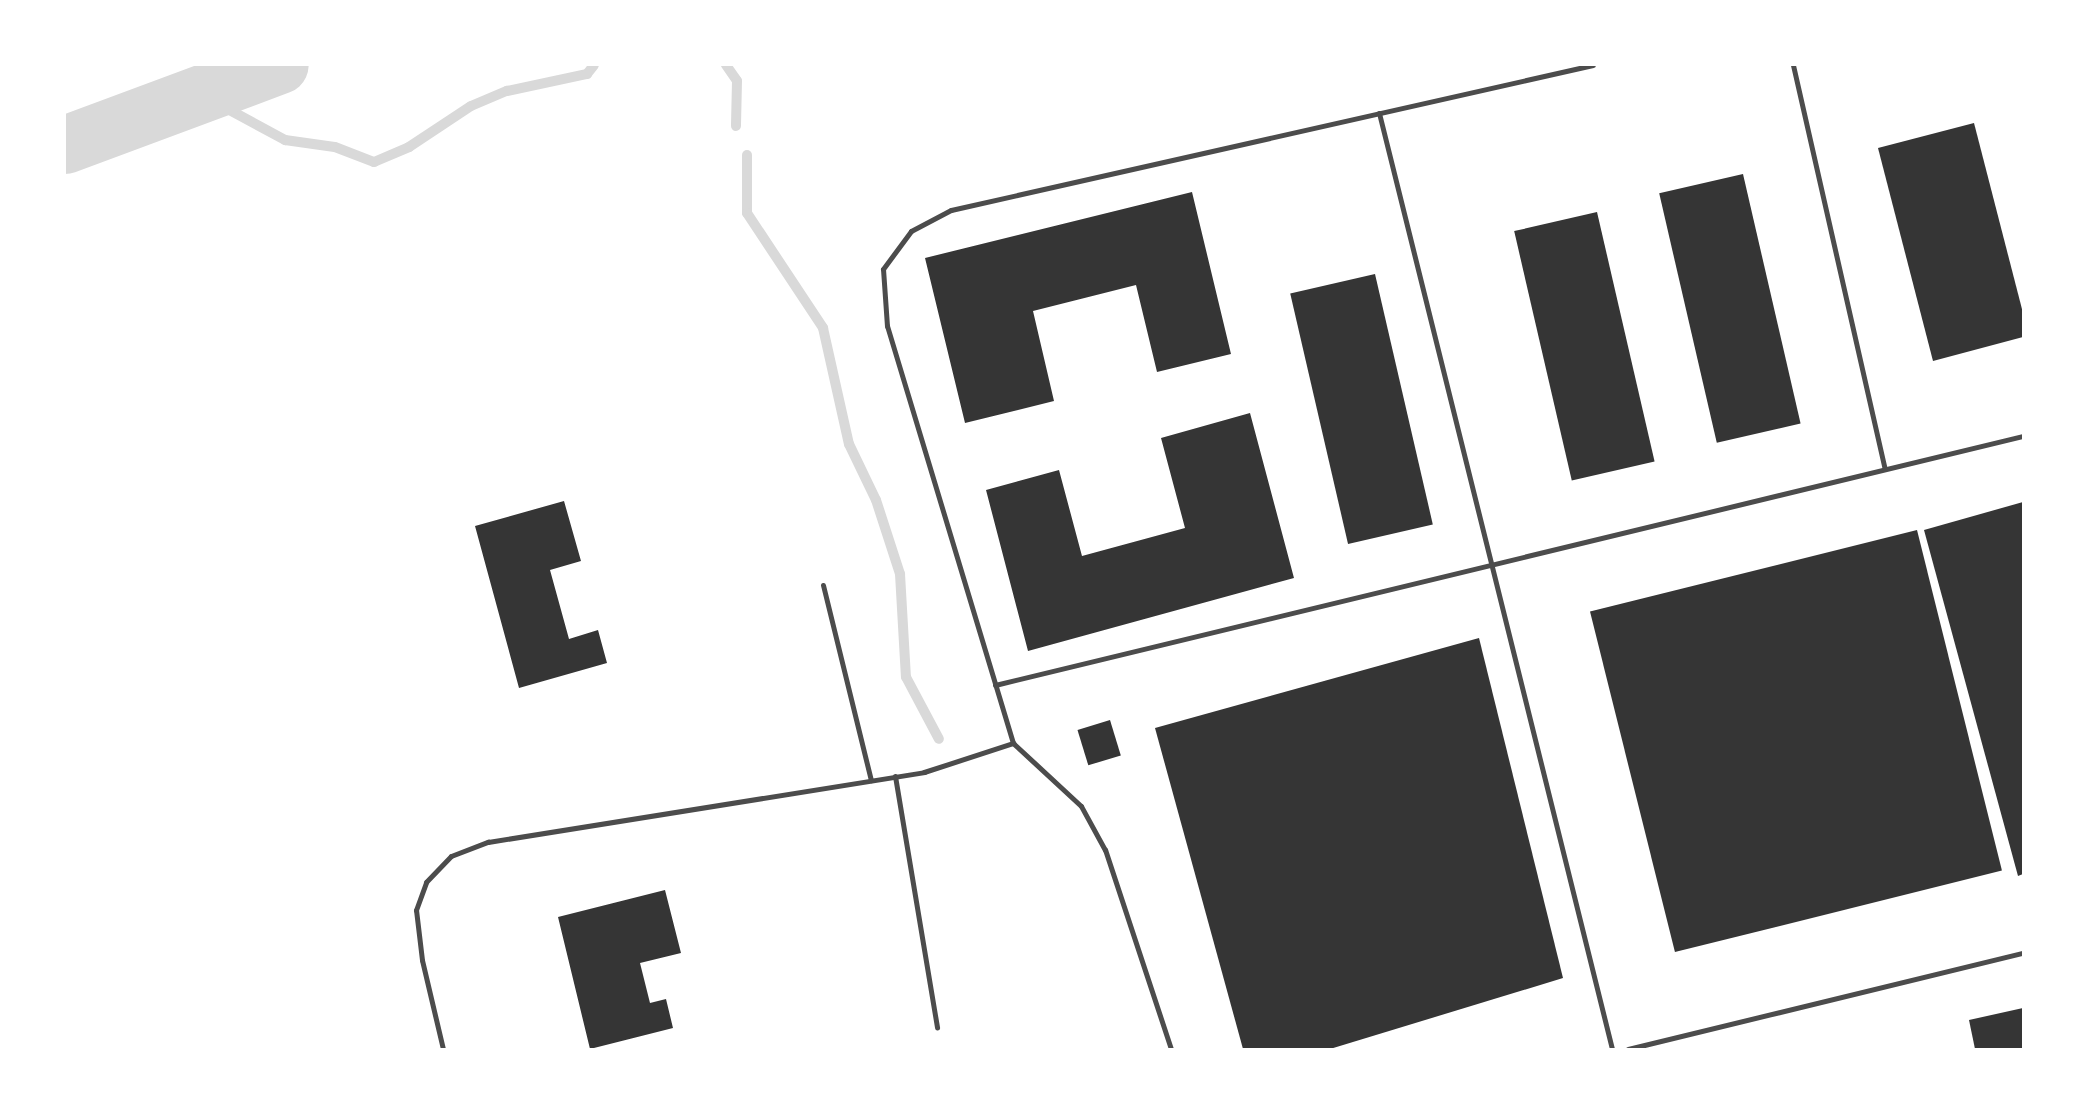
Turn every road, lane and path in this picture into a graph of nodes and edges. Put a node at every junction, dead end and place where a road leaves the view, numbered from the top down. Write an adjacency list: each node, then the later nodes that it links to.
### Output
1 (1593, 65): 3 (lane)
2 (1793, 65): 5 (lane)
3 (1379, 113): 6 (lane); 8 (lane)
4 (2023, 436): 5 (lane)
5 (1885, 469): 6 (lane)
6 (1494, 564): 8 (lane); 16 (lane)
7 (823, 585): 11 (lane)
8 (995, 685): 9 (lane)
9 (1013, 743): 10 (lane); 15 (lane)
10 (895, 776): 11 (lane); 13 (lane)
11 (871, 780): 14 (lane)
12 (2023, 953): 17 (lane)
13 (937, 1028)
14 (443, 1049)
15 (1171, 1049)
16 (1612, 1049)
17 (1628, 1049)

